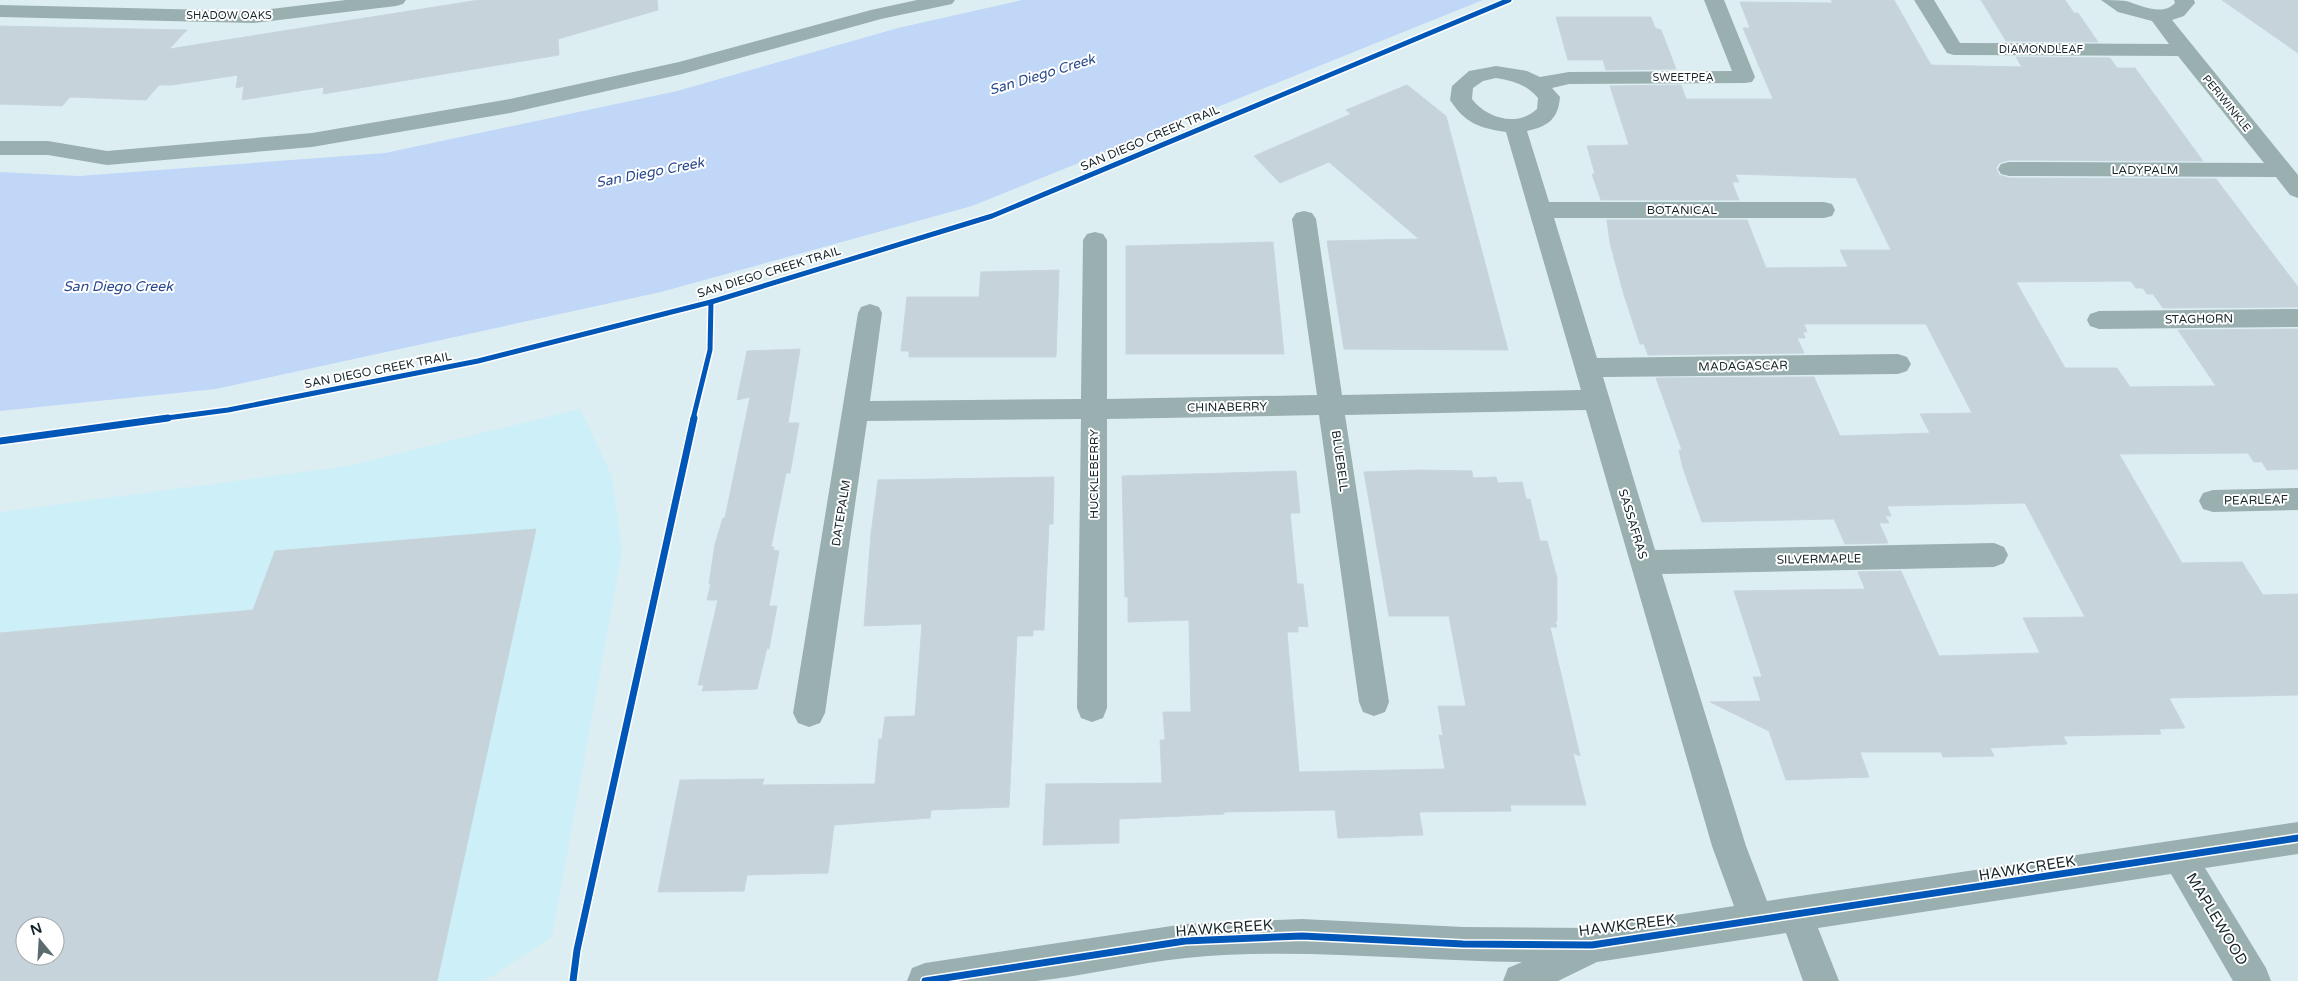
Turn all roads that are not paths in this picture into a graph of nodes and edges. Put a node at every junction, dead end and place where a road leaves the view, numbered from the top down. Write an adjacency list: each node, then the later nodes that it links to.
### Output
1 (396, 0): 7 (street, SHADOW OAKS)
2 (945, 0): 13 (street)
3 (1714, 0): 11 (street, SWEETPEA)
4 (1924, 0): 10 (street, DIAMONDLEAF)
5 (2111, 0): 9 (street)
6 (2184, 0): 9 (street)
7 (97, 6): 8 (street, SHADOW OAKS)
8 (11, 7)
9 (2158, 15): 10 (street, PERIWINKLE)
10 (2184, 50): 15 (street, PERIWINKLE)
11 (1538, 84): 12 (street); 12 (street)
12 (1515, 126): 17 (street, SASSAFRAS)
13 (0, 148)
14 (2009, 170): 15 (street, LADYPALM)
15 (2281, 170): 16 (street, PERIWINKLE)
16 (2298, 190)
17 (1540, 210): 18 (street, BOTANICAL); 25 (street, SASSAFRAS)
18 (1824, 210)
19 (1304, 220): 27 (street, BLUEBELL)
20 (1095, 240): 28 (street, HUCKLEBERRY)
21 (870, 313): 29 (street, DATEPALM)
22 (2298, 318): 23 (street, STAGHORN)
23 (2099, 320)
24 (1898, 364): 25 (street, MADAGASCAR)
25 (1587, 368): 26 (street, SASSAFRAS)
26 (1596, 400): 27 (street, CHINABERRY); 33 (street, SASSAFRAS)
27 (1332, 406): 28 (street, CHINABERRY); 34 (street, BLUEBELL)
28 (1094, 409): 29 (street, CHINABERRY); 35 (street, HUCKLEBERRY)
29 (857, 410): 36 (street, DATEPALM)
30 (2298, 499): 31 (street, PEARLEAF)
31 (2214, 501)
32 (1994, 555): 33 (street, SILVERMAPLE)
33 (1645, 562): 40 (street, SASSAFRAS)
34 (1374, 702)
35 (1092, 708)
36 (809, 713)
37 (2298, 838): 38 (street, HAWKCREEK)
38 (2179, 856): 39 (street, HAWKCREEK); 46 (street, MAPLEWOOD)
39 (1796, 914): 40 (street, HAWKCREEK); 45 (street)
40 (1756, 919): 41 (street, HAWKCREEK)
41 (1592, 945): 42 (street, HAWKCREEK); 44 (street, HAWKCREEK)
42 (1012, 973): 43 (street, HAWKCREEK)
43 (925, 981)
44 (1521, 981)
45 (1821, 981)
46 (2254, 981)

